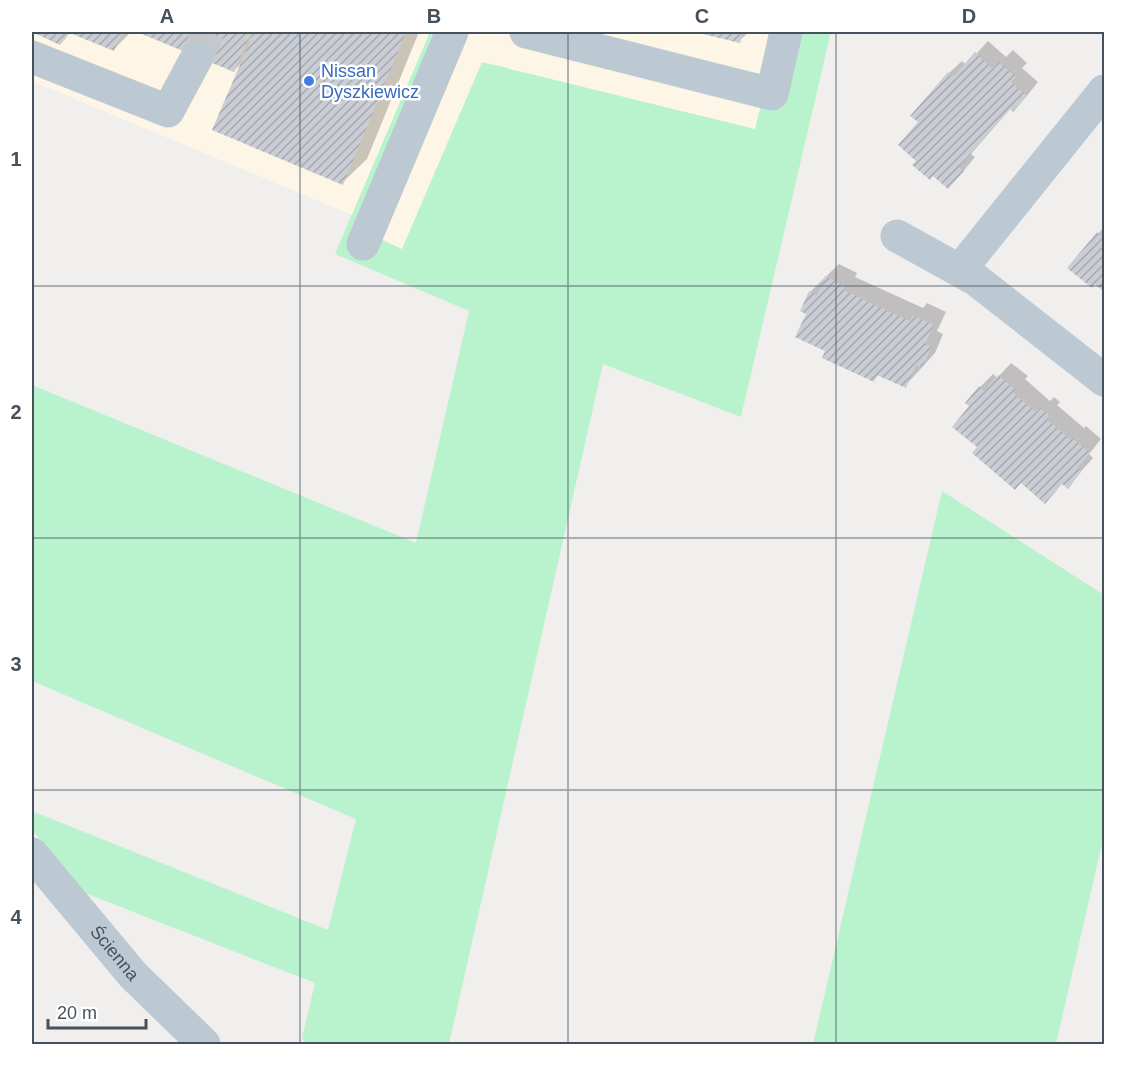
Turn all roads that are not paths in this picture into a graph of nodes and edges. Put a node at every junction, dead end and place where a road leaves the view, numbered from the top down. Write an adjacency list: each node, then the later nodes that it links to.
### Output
1 (452, 32): 8 (street)
2 (526, 32): 3 (street)
3 (786, 32)
4 (32, 57): 5 (street)
5 (197, 57)
6 (1104, 91): 9 (street)
7 (897, 236): 9 (street)
8 (363, 244)
9 (960, 270): 10 (street)
10 (1104, 380)
11 (32, 854): 12 (street, Ścienna)
12 (204, 1044)

